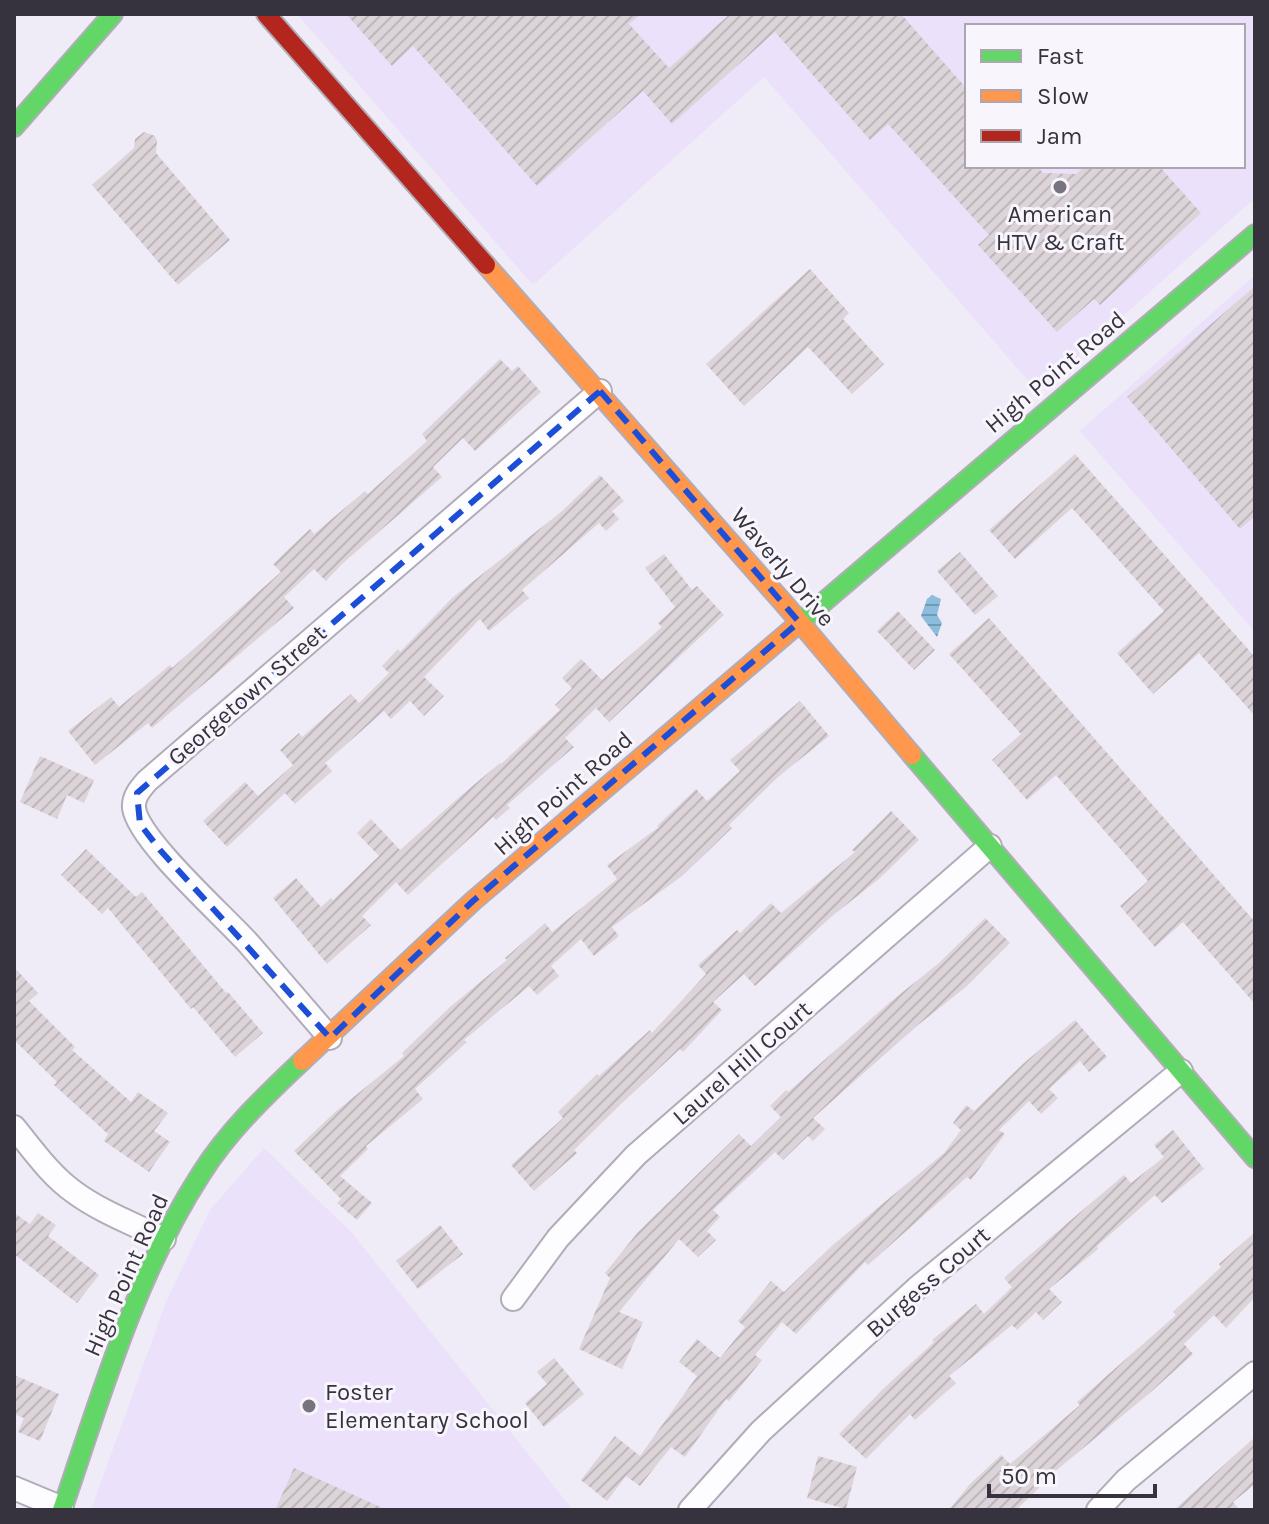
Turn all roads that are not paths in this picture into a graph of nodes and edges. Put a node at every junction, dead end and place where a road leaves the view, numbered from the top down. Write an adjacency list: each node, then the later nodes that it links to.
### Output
1 (113, 14): 3 (street)
2 (266, 14): 5 (street, Waverly Drive)
3 (14, 127)
4 (1255, 234): 6 (street, High Point Road)
5 (600, 391): 6 (street, Waverly Drive); 8 (street, Georgetown Street)
6 (799, 622): 7 (street, Waverly Drive); 8 (street, High Point Road)
7 (990, 846): 9 (street, Waverly Drive); 13 (street, Laurel Hill Court)
8 (330, 1038): 12 (street, High Point Road)
9 (1181, 1071): 11 (street, Waverly Drive); 17 (street, Burgess Court)
10 (14, 1127): 12 (street)
11 (1255, 1158)
12 (164, 1239): 16 (street, High Point Road)
13 (513, 1299)
14 (1255, 1373): 18 (street)
15 (14, 1488): 16 (street)
16 (62, 1509)
17 (690, 1510)
18 (1098, 1510)

